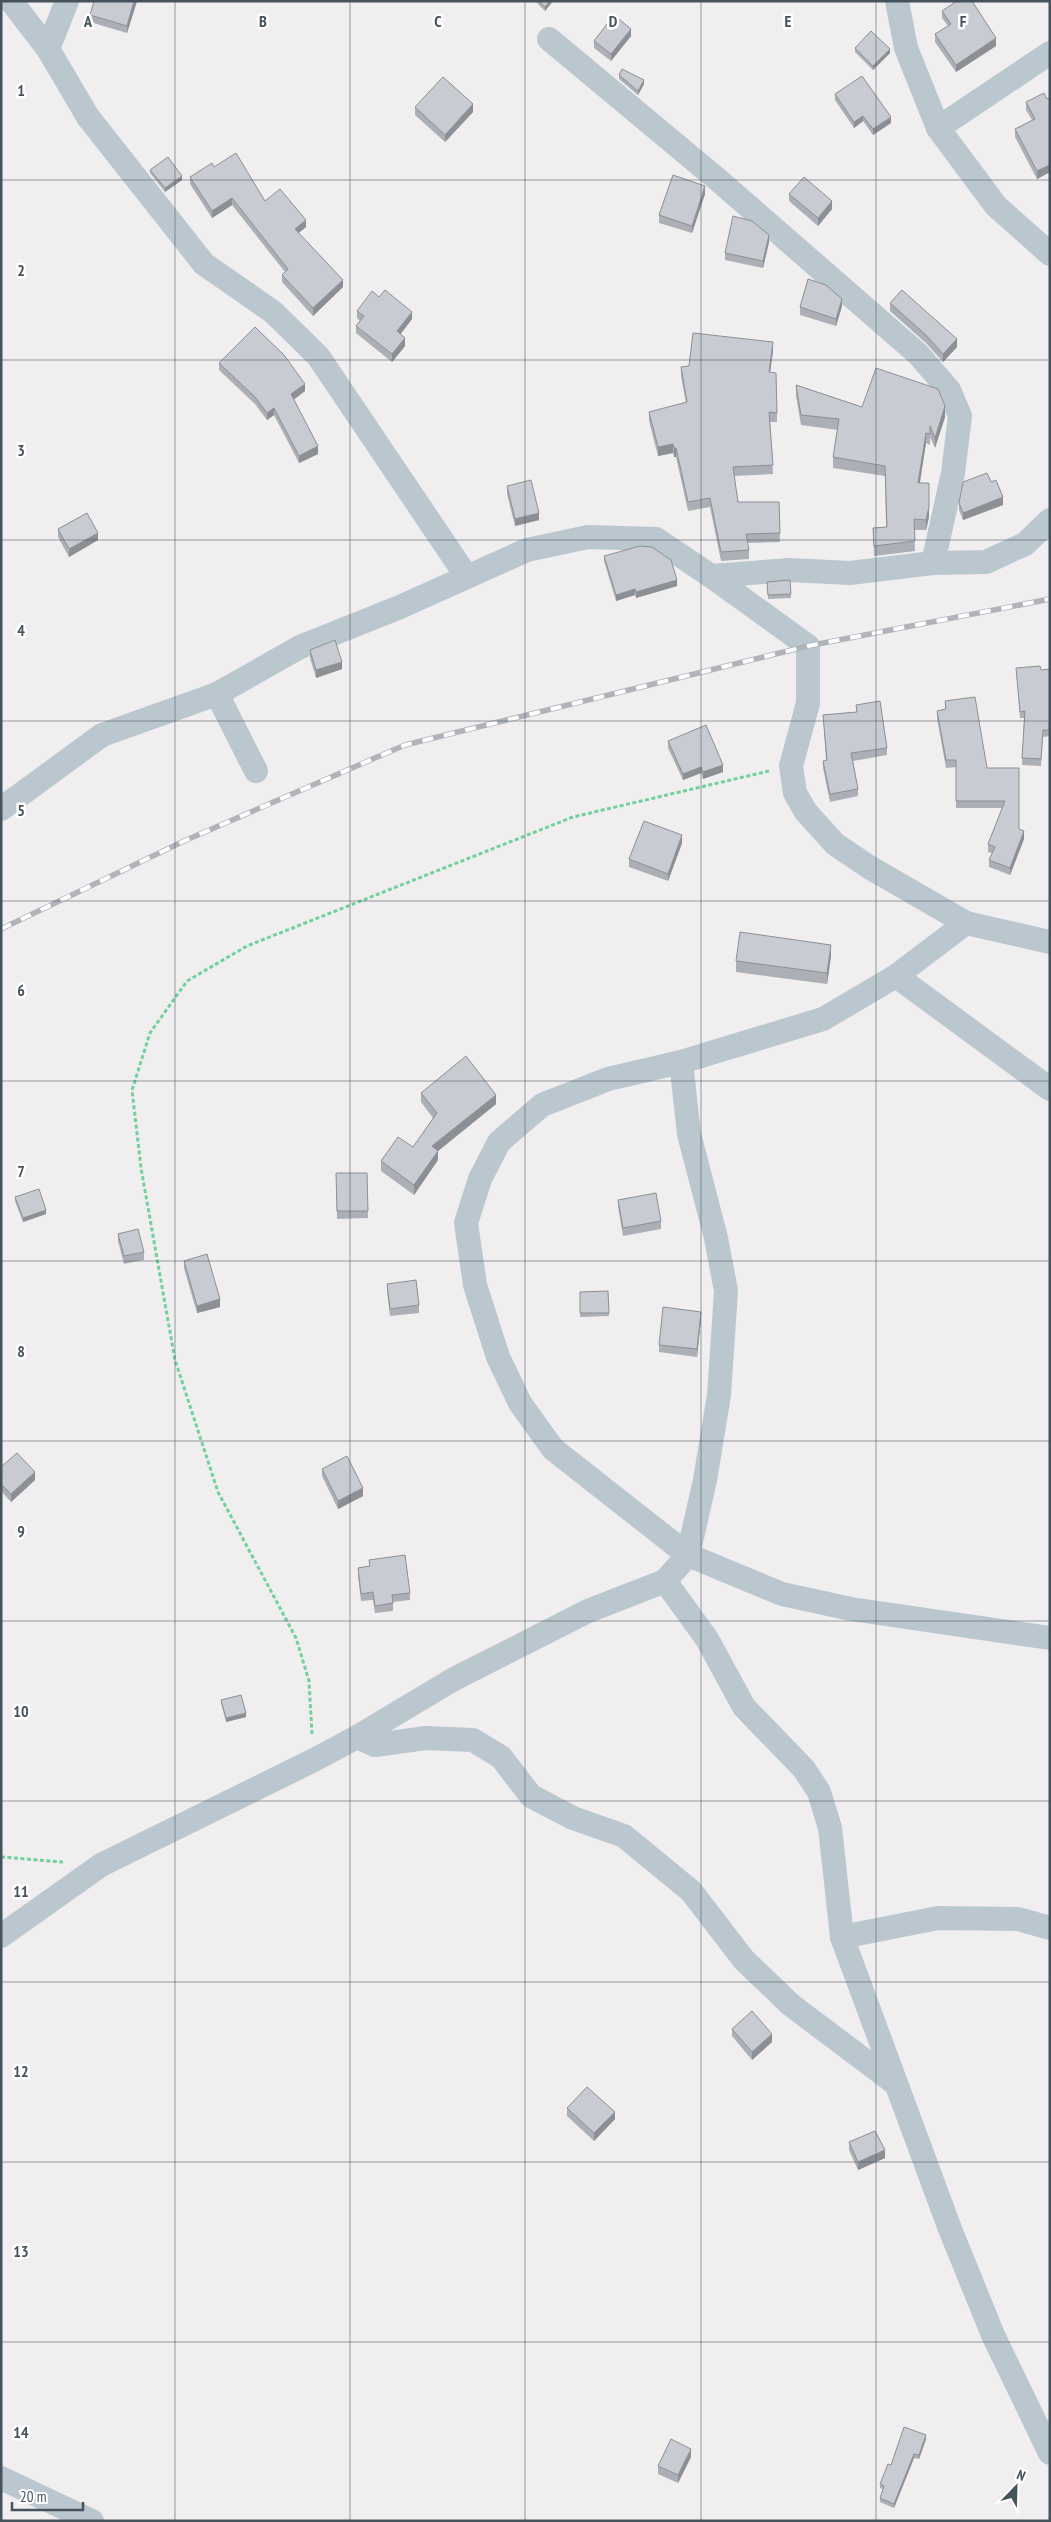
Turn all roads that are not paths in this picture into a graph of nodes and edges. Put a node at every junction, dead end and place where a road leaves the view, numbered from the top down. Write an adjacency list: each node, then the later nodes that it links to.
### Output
1 (11, 1): 5 (street)
2 (67, 1): 5 (street)
3 (897, 1): 7 (street)
4 (549, 39): 10 (street)
5 (48, 49): 12 (street)
6 (1050, 53): 7 (street)
7 (938, 128): 8 (street)
8 (1050, 254)
9 (1050, 520): 10 (street)
10 (933, 563): 11 (street)
11 (711, 576): 12 (street); 16 (street)
12 (467, 577): 13 (street)
13 (216, 694): 14 (street); 15 (street)
14 (256, 771)
15 (1, 809)
16 (966, 923): 17 (street); 18 (street)
17 (1050, 942)
18 (896, 976): 19 (street); 20 (street)
19 (681, 1062): 21 (street); 21 (street)
20 (1050, 1089)
21 (688, 1555): 22 (street); 23 (street)
22 (665, 1581): 24 (street); 27 (street)
23 (1050, 1638)
24 (357, 1738): 26 (street); 28 (street)
25 (1050, 1928): 27 (street)
26 (1, 1936)
27 (842, 1937): 28 (street)
28 (896, 2084): 29 (street)
29 (1050, 2453)
30 (1, 2478): 31 (street)
31 (92, 2521)

